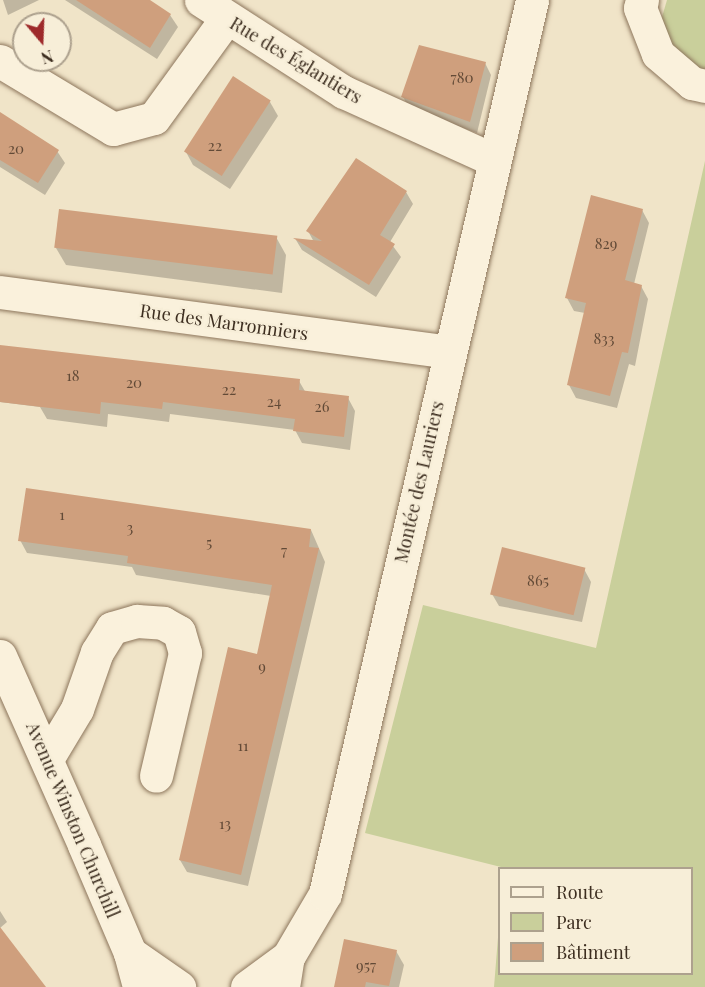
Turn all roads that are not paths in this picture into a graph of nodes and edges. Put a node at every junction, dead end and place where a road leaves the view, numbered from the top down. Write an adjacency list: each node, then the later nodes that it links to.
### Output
1 (532, 0): 6 (street, Montée des Lauriers)
2 (642, 0): 5 (street)
3 (213, 9): 4 (street); 6 (street, Rue des Églantiers)
4 (0, 61)
5 (705, 86)
6 (492, 159): 8 (street, Montée des Lauriers)
7 (0, 292): 8 (street, Rue des Marronniers)
8 (448, 352): 13 (street, Montée des Lauriers)
9 (0, 656): 10 (street, Avenue Winston Churchill)
10 (47, 759): 11 (street); 12 (street, Avenue Winston Churchill)
11 (156, 776)
12 (130, 953): 14 (street, Avenue Winston Churchill); 15 (street)
13 (285, 972): 16 (street, Montée des Lauriers)
14 (139, 987)
15 (179, 987)
16 (247, 987)

